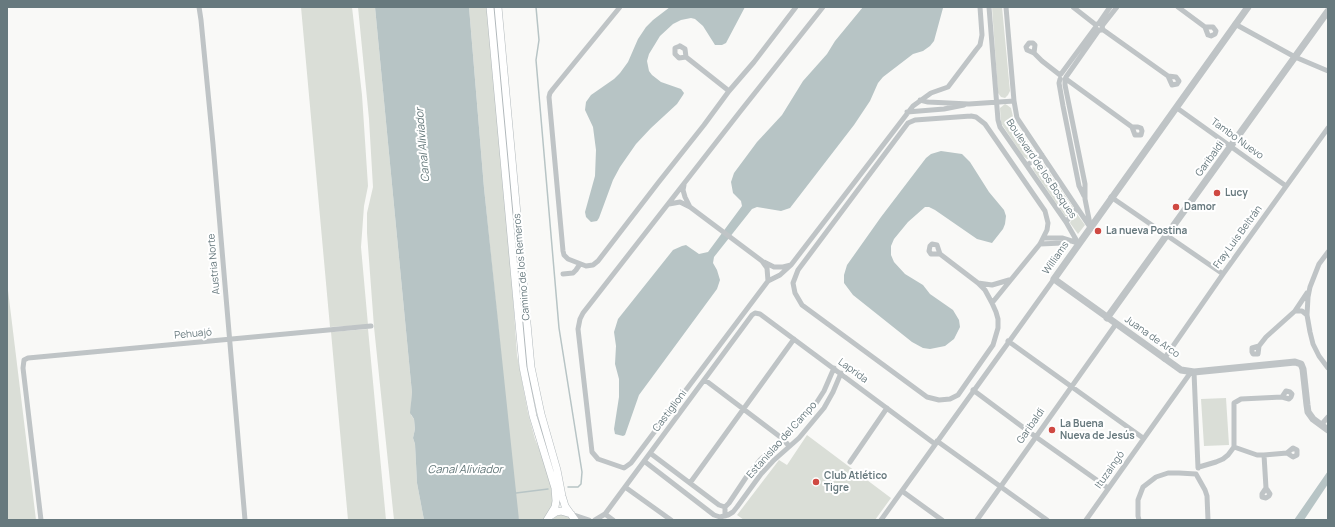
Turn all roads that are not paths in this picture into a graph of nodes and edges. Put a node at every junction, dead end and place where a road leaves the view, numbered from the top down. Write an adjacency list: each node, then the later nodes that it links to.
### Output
1 (199, 7): 70 (street, Austria Norte)
2 (490, 7): 109 (main road, Camino de los Remeros)
3 (498, 7): 108 (main road, Camino de los Remeros)
4 (620, 7): 53 (street)
5 (796, 7): 25 (street)
6 (823, 7): 37 (street)
7 (980, 7): 26 (street)
8 (989, 7): 28 (street, Boulevard de los Bosques)
9 (1006, 7): 27 (street, Boulevard de los Bosques)
10 (1073, 7): 17 (street)
11 (1110, 7): 17 (street)
12 (1117, 7): 17 (street)
13 (1178, 7): 18 (street)
14 (1248, 7): 16 (street, Williams)
15 (1328, 11): 21 (street, Garibaldi)
16 (1235, 24): 21 (street); 30 (street, Williams)
17 (1099, 27): 23 (street); 24 (street)
18 (1205, 27)
19 (1034, 54): 24 (street)
20 (686, 57): 25 (street)
21 (1295, 57): 22 (street); 34 (street, Garibaldi)
22 (1328, 71)
23 (1168, 76)
24 (1063, 77): 32 (street); 44 (street)
25 (729, 91): 53 (street)
26 (920, 100): 29 (street); 31 (street)
27 (1014, 101): 28 (street); 35 (street, Boulevard de los Bosques)
28 (996, 103): 29 (street); 36 (street, Boulevard de los Bosques)
29 (969, 104): 31 (street)
30 (1177, 108): 34 (street, Tambo Nuevo); 39 (street, Williams)
31 (907, 112): 54 (street)
32 (1132, 127)
33 (1328, 128): 38 (street, Fray Luis Beltrán)
34 (1231, 147): 38 (street, Tambo Nuevo); 45 (street, Garibaldi)
35 (1042, 155): 36 (street); 42 (street, Boulevard de los Bosques)
36 (1027, 165): 43 (street, Boulevard de los Bosques)
37 (684, 183): 40 (street); 41 (street)
38 (1286, 186): 56 (street, Fray Luis Beltrán)
39 (1112, 197): 44 (street, Williams); 45 (street)
40 (668, 205): 41 (street); 59 (street)
41 (690, 207): 52 (street)
42 (1078, 208): 43 (street); 44 (street, Boulevard de los Bosques)
43 (1066, 222): 48 (street, Boulevard de los Bosques)
44 (1090, 226): 48 (street, Williams)
45 (1167, 235): 56 (street); 66 (street, Garibaldi)
46 (1044, 238): 47 (street); 49 (street); 62 (street)
47 (1070, 241): 48 (street); 49 (street)
48 (1078, 243): 57 (street, Williams)
49 (1040, 244): 58 (street)
50 (1328, 252): 61 (street)
51 (940, 254): 60 (street)
52 (762, 261): 54 (street); 59 (street)
53 (580, 264): 55 (street)
54 (791, 265): 59 (street)
55 (563, 274)
56 (1223, 274): 73 (street, Fray Luis Beltrán)
57 (1054, 279): 66 (street, Juana de Arco); 71 (street, Williams)
58 (1010, 280): 60 (street); 62 (street)
59 (768, 281)
60 (978, 283): 62 (street)
61 (1310, 287): 63 (street); 65 (street)
62 (992, 303)
63 (1295, 311): 65 (street); 72 (street)
64 (760, 314): 69 (street, Laprida); 78 (street, Castiglioni)
65 (1307, 315): 75 (street)
66 (1107, 318): 67 (street, Juana de Arco)
67 (1116, 324): 73 (street, Juana de Arco); 79 (street, Garibaldi)
68 (371, 326): 70 (street, Pehuajó)
69 (794, 339): 74 (street, Laprida); 83 (street)
70 (230, 340): 110 (street, Pehuajó); 111 (street, Austria Norte)
71 (1008, 341): 79 (street); 80 (street, Williams)
72 (1259, 346)
73 (1164, 359): 76 (street, Juana de Arco)
74 (834, 368): 77 (street, Laprida); 87 (street, Estanislao del Campo)
75 (1328, 368)
76 (1192, 372): 85 (street, Juana de Arco); 88 (street, Ituzaingó); 97 (street)
77 (841, 373): 82 (street, Laprida); 90 (street, Estanislao del Campo)
78 (705, 380): 83 (street); 92 (street, Castiglioni)
79 (1072, 386): 86 (street, Garibaldi); 88 (street)
80 (973, 390): 86 (street); 89 (street, Williams)
81 (1282, 397): 91 (street)
82 (887, 408): 89 (street, Laprida); 96 (street)
83 (744, 409): 87 (street); 99 (street)
84 (1328, 417): 85 (street)
85 (1326, 428)
86 (1036, 437): 101 (street, Garibaldi); 102 (street)
87 (783, 438): 90 (street); 105 (street, Estanislao del Campo)
88 (1144, 438): 102 (street, Ituzaingó)
89 (936, 442): 101 (street, Laprida); 104 (street, Williams)
90 (789, 446): 107 (street, Estanislao del Campo)
91 (1234, 447): 94 (street); 97 (street)
92 (650, 453): 95 (street, Castiglioni); 99 (street)
93 (1287, 453): 94 (street)
94 (1264, 455): 103 (street)
95 (644, 462): 100 (street, Castiglioni); 107 (street)
96 (850, 462)
97 (1199, 467): 98 (street)
98 (1196, 474): 121 (street); 122 (street)
99 (690, 483): 105 (street)
100 (625, 486): 106 (street, Castiglioni); 115 (street)
101 (1001, 486): 118 (street, Garibaldi); 119 (street, Laprida)
102 (1108, 488): 120 (street, Ituzaingó)
103 (1266, 488)
104 (902, 491): 116 (street, Williams); 117 (street)
105 (725, 507): 107 (street)
106 (605, 514): 113 (street, Castiglioni); 114 (street)
107 (725, 516)
108 (573, 517): 109 (main road); 112 (street)
109 (548, 518)
110 (41, 520)
111 (245, 520)
112 (589, 520)
113 (595, 520)
114 (613, 520)
115 (671, 520)
116 (881, 520)
117 (942, 520)
118 (977, 520)
119 (1047, 520)
120 (1086, 520)
121 (1139, 520)
122 (1208, 520)

